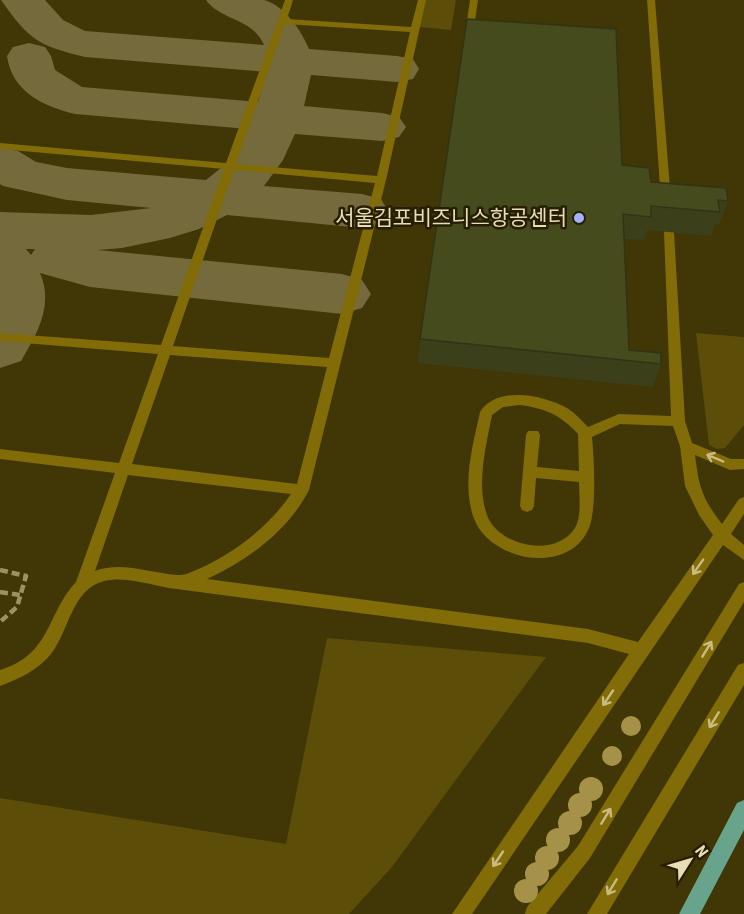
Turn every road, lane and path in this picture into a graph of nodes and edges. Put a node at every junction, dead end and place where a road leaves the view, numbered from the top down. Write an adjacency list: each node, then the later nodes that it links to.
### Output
1 (288, 0): 5 (lane)
2 (422, 0): 7 (lane)
3 (474, 0): 6 (lane)
4 (651, 0): 11 (lane)
5 (281, 21): 7 (lane); 9 (lane)
6 (470, 27)
7 (415, 30): 10 (lane)
8 (0, 146): 9 (lane)
9 (230, 166): 10 (lane); 14 (lane)
10 (381, 180): 15 (lane)
11 (666, 207)
12 (669, 232): 16 (lane)
13 (0, 337): 14 (lane)
14 (165, 350): 15 (lane); 22 (lane)
15 (334, 363): 25 (lane)
16 (678, 421): 17 (lane); 19 (lane)
17 (585, 434): 24 (lane); 24 (lane)
18 (532, 435): 23 (lane)
19 (687, 447): 21 (lane, one-way to 19); 28 (lane)
20 (0, 454): 22 (lane)
21 (744, 464)
22 (123, 469): 25 (lane); 32 (lane)
23 (530, 471): 24 (lane); 27 (lane)
24 (585, 477)
25 (302, 490): 31 (lane)
26 (744, 503): 28 (lane)
27 (527, 506)
28 (721, 534): 29 (lane); 37 (lane, one-way to 37)
29 (744, 554)
30 (0, 570): 35 (path)
31 (183, 582): 32 (lane); 37 (lane)
32 (82, 586): 39 (lane)
33 (744, 589): 41 (lane, one-way to 33)
34 (0, 592): 35 (path)
35 (20, 595): 36 (path)
36 (0, 622)
37 (641, 650): 42 (lane, one-way to 42)
38 (744, 670): 45 (lane, one-way to 45)
39 (0, 678)
40 (744, 810): 46 (main road)
41 (584, 852): 43 (lane); 44 (lane)
42 (461, 914)
43 (534, 914)
44 (547, 914)
45 (596, 914)
46 (689, 914)

